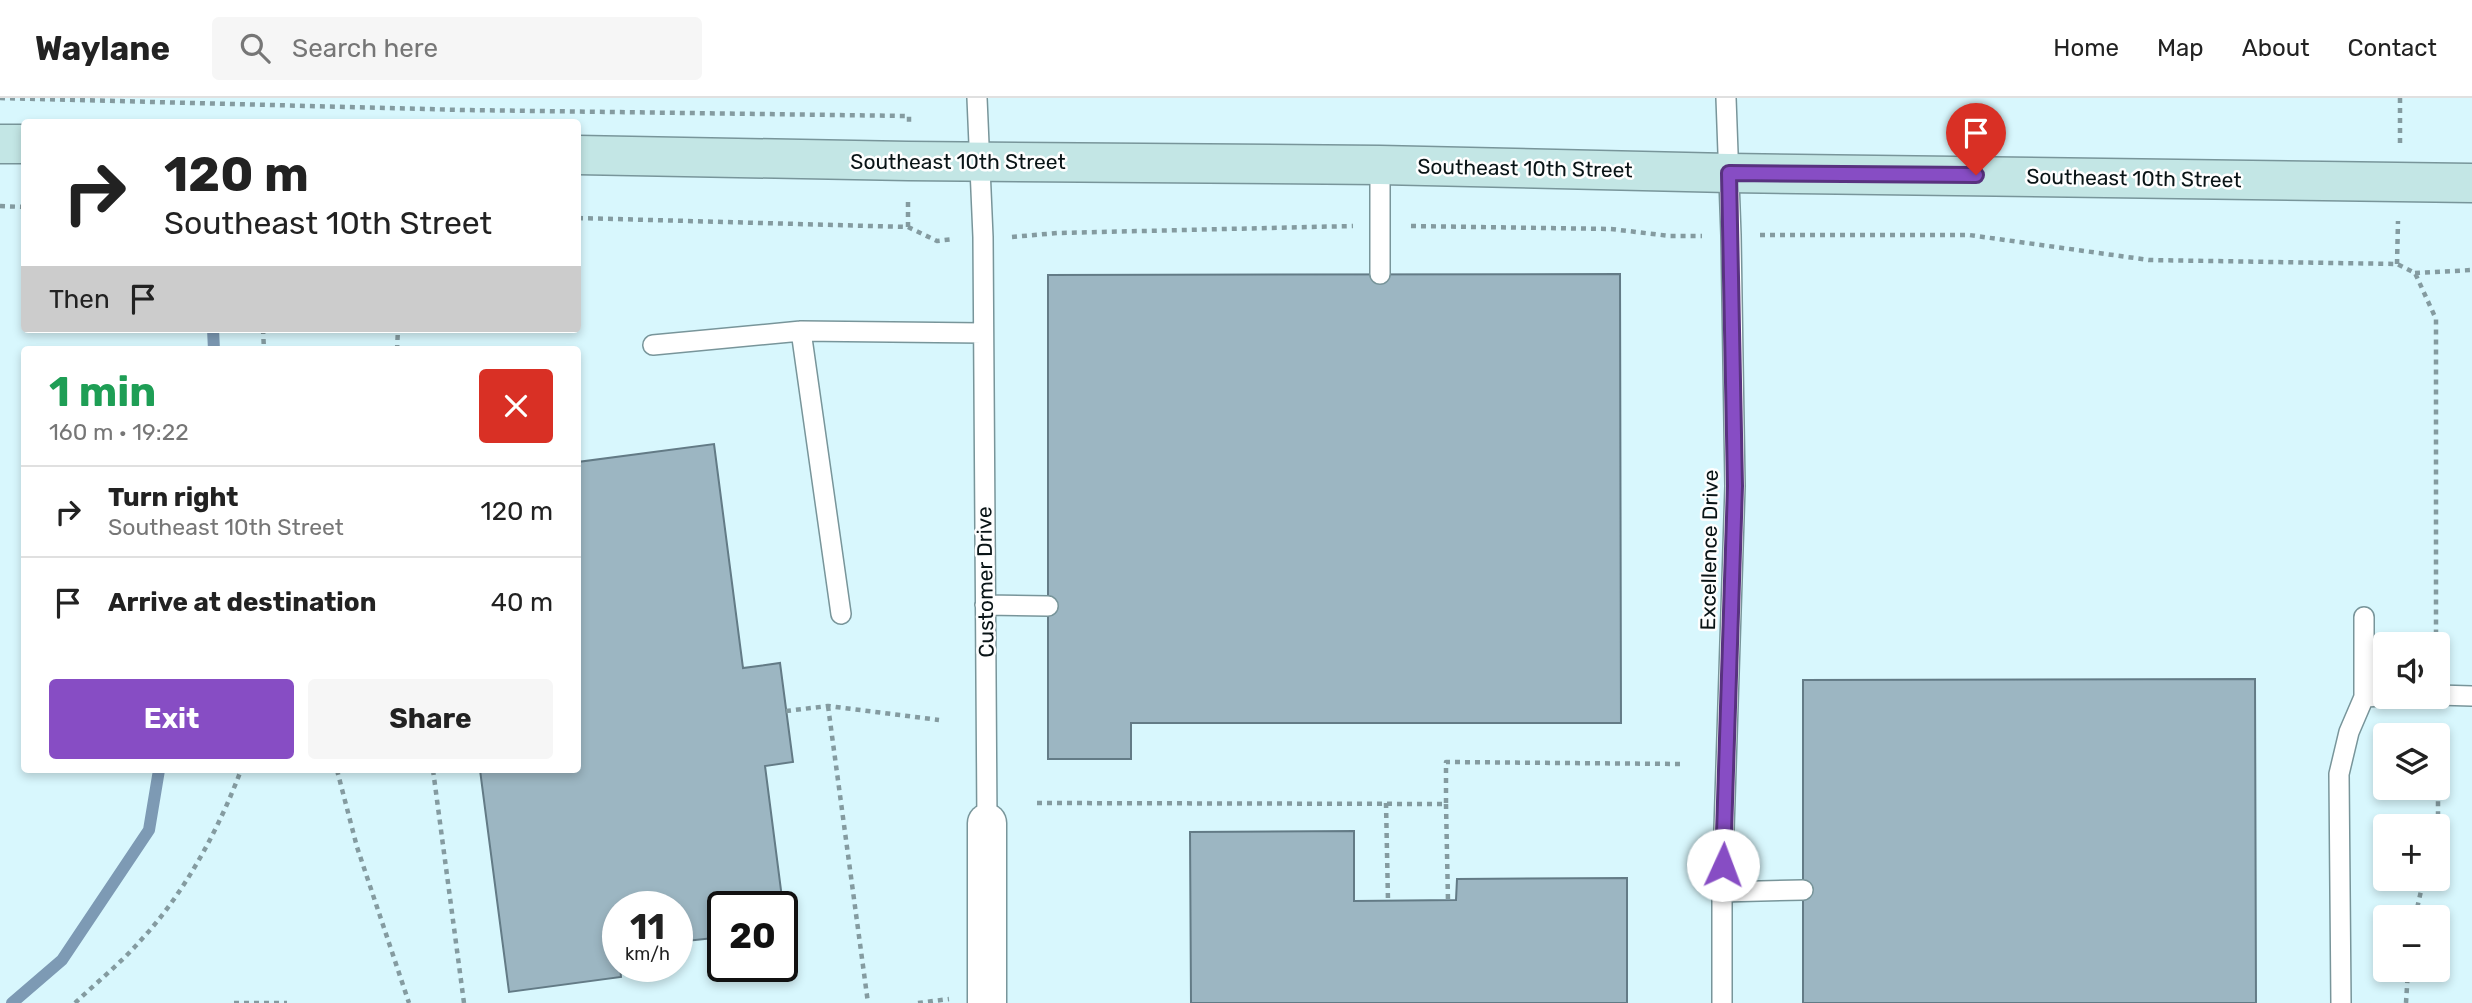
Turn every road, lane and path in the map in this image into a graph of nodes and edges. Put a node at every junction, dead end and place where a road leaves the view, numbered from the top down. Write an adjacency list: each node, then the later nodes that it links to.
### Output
1 (0, 98): 6 (path)
2 (977, 98): 10 (lane, Customer Drive)
3 (1726, 98): 12 (lane, Excellence Drive)
4 (2400, 98): 5 (path)
5 (2400, 116)
6 (909, 132)
7 (0, 144): 8 (street)
8 (21, 145)
9 (581, 155): 10 (street, Southeast 10th Street)
10 (981, 161): 11 (street, Southeast 10th Street); 25 (lane, Customer Drive)
11 (1380, 165): 12 (street, Southeast 10th Street); 23 (lane)
12 (1729, 173): 13 (street, Southeast 10th Street); 48 (lane, Excellence Drive)
13 (2472, 183)
14 (0, 206): 15 (path)
15 (21, 206)
16 (581, 218): 18 (path)
17 (1784, 234): 20 (path)
18 (954, 239)
19 (2398, 240): 20 (path)
20 (2397, 264): 22 (path)
21 (2472, 270): 22 (path)
22 (2416, 273): 31 (path)
23 (1380, 274)
24 (801, 331): 25 (lane); 26 (lane); 29 (lane)
25 (982, 333): 27 (lane, Customer Drive)
26 (653, 345)
27 (985, 605): 28 (lane); 46 (lane, Customer Drive)
28 (1048, 606)
29 (841, 614)
30 (2364, 617): 34 (lane)
31 (2436, 632)
32 (2450, 695): 33 (lane)
33 (2472, 696)
34 (2364, 697): 35 (lane); 60 (lane)
35 (2373, 697)
36 (828, 706): 37 (path); 38 (path); 57 (path)
37 (786, 711)
38 (939, 720)
39 (1681, 764): 45 (path)
40 (240, 773): 52 (path)
41 (338, 773): 55 (path)
42 (433, 773): 56 (path)
43 (1037, 803): 44 (path)
44 (1386, 803): 45 (path); 49 (path)
45 (1446, 804): 50 (path)
46 (987, 824): 58 (street, Customer Drive)
47 (1803, 890): 48 (lane)
48 (1722, 892): 59 (lane, Excellence Drive)
49 (1388, 901)
50 (1448, 901)
51 (2408, 982): 61 (path)
52 (75, 1003)
53 (234, 1003): 54 (path)
54 (287, 1003)
55 (409, 1003)
56 (464, 1003)
57 (868, 1003)
58 (987, 1003)
59 (1722, 1003)
60 (2341, 1003)
61 (2406, 1003)

